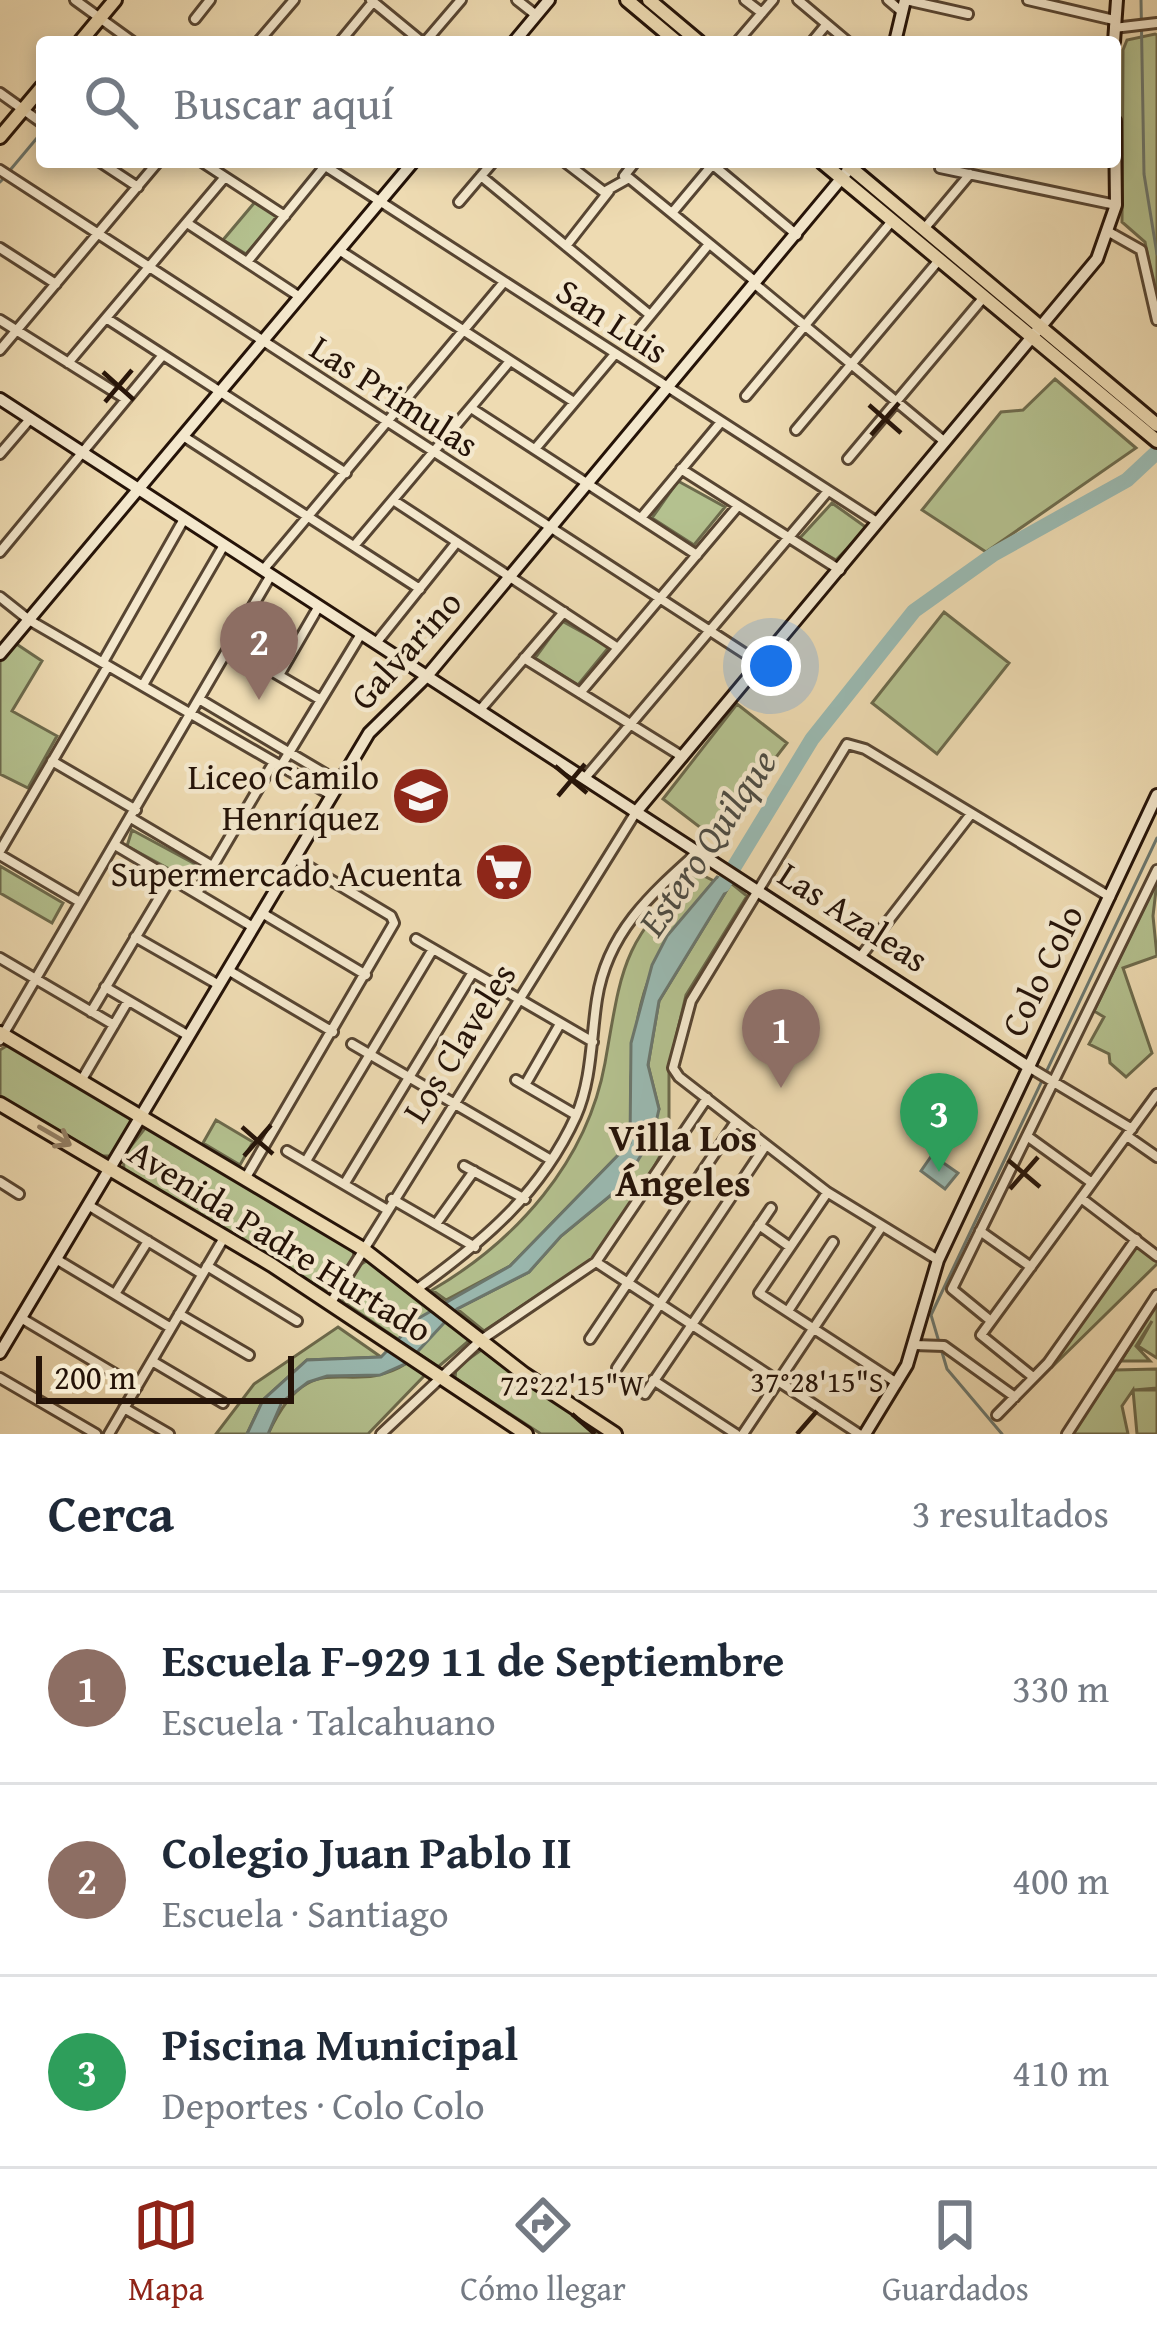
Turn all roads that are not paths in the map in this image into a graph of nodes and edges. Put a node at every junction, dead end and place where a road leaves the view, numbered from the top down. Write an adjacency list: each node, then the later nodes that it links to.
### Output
1 (75, 0): 22 (street)
2 (115, 0): 22 (main road)
3 (211, 0): 21 (street)
4 (293, 0): 28 (street)
5 (461, 0): 31 (street)
6 (517, 0): 20 (street)
7 (549, 0): 20 (main road)
8 (627, 0): 33 (main road)
9 (649, 0): 34 (main road)
10 (746, 0): 18 (street)
11 (772, 0): 18 (street)
12 (798, 0): 24 (street)
13 (888, 0): 17 (street)
14 (1028, 0): 25 (street)
15 (1117, 0): 25 (main road)
16 (372, 1): 29 (street); 30 (street)
17 (904, 4): 19 (street); 38 (main road)
18 (761, 14): 35 (street)
19 (968, 14)
20 (536, 16): 32 (main road)
21 (195, 19)
22 (98, 20): 26 (main road); 27 (street)
23 (1157, 23): 25 (street)
24 (826, 24): 36 (street); 37 (street)
25 (1114, 24): 39 (main road)
26 (85, 36)
27 (123, 36)
28 (263, 36)
29 (345, 36)
30 (416, 36)
31 (428, 36)
32 (519, 36)
33 (670, 36)
34 (692, 36)
35 (742, 36)
36 (817, 36)
37 (841, 36)
38 (896, 36)
39 (1114, 36)
40 (0, 93): 42 (street)
41 (36, 94): 42 (main road)
42 (22, 110): 43 (street); 44 (main road)
43 (36, 119)
44 (0, 137)
45 (109, 168): 64 (street)
46 (153, 168): 64 (street)
47 (211, 168): 62 (street)
48 (319, 168): 70 (street)
49 (328, 168): 66 (street, San Luis)
50 (408, 168): 66 (main road)
51 (488, 168): 61 (street)
52 (574, 168): 65 (street)
53 (630, 168): 63 (street)
54 (710, 168): 69 (street)
55 (720, 168): 76 (street)
56 (848, 168): 71 (main road); 75 (main road); 76 (main road, Galvarino)
57 (940, 168): 60 (street)
58 (1116, 168): 68 (main road)
59 (0, 170): 74 (street, Las Primulas)
60 (970, 174): 68 (street); 75 (street)
61 (482, 176): 67 (street); 78 (street)
62 (225, 177): 70 (street); 72 (street)
63 (623, 177): 65 (street); 69 (street)
64 (138, 187): 74 (street)
65 (610, 190): 78 (street)
66 (380, 201): 80 (main road); 84 (street, San Luis)
67 (459, 202)
68 (1116, 205): 73 (main road)
69 (672, 213): 77 (street)
70 (284, 216): 82 (street)
71 (892, 221): 75 (main road); 93 (street)
72 (188, 223): 82 (street); 83 (street)
73 (1109, 232): 92 (street); 97 (main road)
74 (98, 234): 83 (street, Las Primulas); 85 (street)
75 (920, 234): 81 (main road); 97 (main road)
76 (796, 235): 86 (main road, Galvarino)
77 (709, 244): 86 (street); 89 (street)
78 (566, 246): 89 (street)
79 (0, 248): 85 (street)
80 (339, 250): 87 (main road); 96 (street)
81 (939, 260): 88 (main road); 104 (street)
82 (247, 262): 87 (street)
83 (149, 267): 90 (street); 98 (street, Las Primulas)
84 (504, 282): 96 (street); 100 (street, San Luis)
85 (56, 284): 95 (street)
86 (757, 284): 93 (street); 105 (main road, Galvarino)
87 (300, 297): 98 (main road)
88 (984, 298): 97 (main road); 111 (street)
89 (650, 315): 94 (street)
90 (106, 318): 101 (street); 103 (street)
91 (0, 320): 95 (street)
92 (1157, 320)
93 (805, 326): 104 (street); 107 (street)
94 (639, 328)
95 (16, 331): 99 (street); 103 (street)
96 (463, 331): 102 (street); 115 (street)
97 (1037, 333): 113 (main road); 119 (main road); 120 (main road)
98 (262, 341): 106 (main road); 115 (street, Las Primulas)
99 (0, 350)
100 (616, 354): 105 (street, San Luis); 110 (street)
101 (163, 355): 106 (street); 109 (street)
102 (510, 362): 110 (street); 112 (street)
103 (68, 363): 109 (street)
104 (851, 364): 111 (street); 117 (street)
105 (670, 388): 116 (street, San Luis); 128 (main road, Galvarino)
106 (220, 392): 118 (main road); 127 (street)
107 (746, 396)
108 (0, 399): 114 (main road, Las Azaleas)
109 (126, 400): 123 (street)
110 (574, 402): 121 (street)
111 (897, 402): 120 (street); 125 (street)
112 (471, 408): 121 (street); 122 (street)
113 (1154, 417)
114 (30, 419): 123 (main road, Las Azaleas); 124 (street)
115 (388, 422): 122 (street, Las Primulas); 127 (street)
116 (721, 422): 126 (street); 130 (street, San Luis)
117 (796, 430)
118 (183, 436): 129 (main road); 133 (street)
119 (1156, 440)
120 (946, 443): 136 (main road)
121 (535, 449): 128 (street)
122 (434, 452): 131 (street); 137 (street, Las Primulas)
123 (82, 453): 129 (main road, Las Azaleas); 142 (street)
124 (0, 454)
125 (848, 459)
126 (681, 469): 132 (street); 135 (street)
127 (346, 473): 133 (street)
128 (588, 484): 135 (street); 137 (main road, Galvarino)
129 (138, 489): 134 (main road, Las Azaleas); 152 (main road)
130 (829, 491): 136 (street, San Luis); 138 (street)
131 (393, 500): 139 (street); 141 (street)
132 (738, 506): 138 (street); 143 (street)
133 (309, 517): 141 (street); 145 (street)
134 (184, 518): 140 (main road, Las Azaleas); 160 (street)
135 (641, 518): 143 (street)
136 (879, 524): 144 (main road)
137 (551, 528): 146 (main road, Galvarino); 149 (street, Las Primulas)
138 (789, 538): 144 (street); 153 (street)
139 (457, 542): 146 (street); 147 (street)
140 (224, 545): 145 (main road, Las Azaleas); 164 (street)
141 (354, 546): 147 (street)
142 (0, 552)
143 (697, 554): 149 (street)
144 (839, 570): 161 (main road)
145 (267, 572): 150 (main road, Las Azaleas); 156 (street)
146 (510, 576): 151 (street); 163 (main road, Galvarino)
147 (419, 589): 155 (street)
148 (0, 598): 152 (street)
149 (660, 599): 153 (street, Las Primulas); 157 (street)
150 (319, 606): 154 (main road, Las Azaleas); 162 (street)
151 (564, 612): 157 (street); 159 (street)
152 (29, 620): 158 (main road); 160 (street)
153 (710, 631): 161 (street, Las Primulas); 170 (street)
154 (361, 633): 155 (main road, Las Azaleas); 167 (street)
155 (376, 643): 163 (main road, Las Azaleas)
156 (230, 647): 162 (street); 166 (street)
157 (619, 648): 165 (street)
158 (0, 654)
159 (524, 658): 165 (street); 168 (street)
160 (106, 664): 164 (street); 173 (street)
161 (760, 664): 172 (main road)
162 (279, 675): 167 (street)
163 (427, 676): 168 (main road, Las Azaleas); 176 (main road, Galvarino)
164 (143, 685): 169 (street)
165 (580, 693): 170 (street)
166 (199, 699): 169 (street); 171 (street)
167 (321, 700): 171 (street)
168 (480, 710): 175 (main road, Las Azaleas)
169 (191, 713): 174 (street); 180 (street)
170 (631, 724): 172 (street); 175 (street)
171 (289, 752): 174 (street); 176 (street)
172 (683, 757): 179 (main road)
173 (52, 761): 180 (street); 184 (street)
174 (278, 764): 177 (street); 186 (street)
175 (584, 778): 179 (main road, Las Azaleas)
176 (339, 782): 177 (main road, Galvarino)
177 (332, 795): 185 (main road, Galvarino)
178 (1157, 795): 191 (main road, Colo Colo)
179 (636, 812): 183 (main road, Las Azaleas); 206 (street, Los Claveles)
180 (133, 814): 182 (street); 186 (street)
181 (971, 814): 189 (street); 191 (street); 198 (street)
182 (116, 844): 188 (street); 192 (street)
183 (698, 852): 189 (main road, Las Azaleas); 214 (street)
184 (0, 853): 192 (street)
185 (294, 858): 193 (main road, Galvarino); 202 (street)
186 (212, 866): 190 (street)
187 (1157, 870): 219 (street)
188 (170, 878): 190 (street); 195 (street)
189 (758, 890): 198 (main road, Las Azaleas); 222 (street)
190 (196, 893): 194 (street)
191 (1110, 896): 217 (main road, Colo Colo)
192 (80, 902): 203 (street)
193 (262, 913): 194 (main road, Galvarino); 202 (street)
194 (254, 927): 200 (main road, Galvarino)
195 (135, 937): 204 (street); 205 (street)
196 (416, 939): 197 (street)
197 (433, 949): 201 (street); 216 (street)
198 (861, 956): 217 (main road, Las Azaleas)
199 (0, 958): 203 (street)
200 (228, 970): 204 (main road, Galvarino); 211 (street)
201 (473, 973): 206 (street); 218 (street)
202 (366, 975): 211 (street)
203 (36, 979): 208 (street); 212 (street)
204 (219, 985): 213 (main road, Galvarino)
205 (106, 987): 207 (street); 208 (street)
206 (516, 998): 209 (street); 223 (street, Los Claveles)
207 (128, 1001): 210 (street); 213 (street)
208 (91, 1012): 210 (street)
209 (560, 1024): 214 (street); 225 (street)
210 (114, 1025): 220 (street)
211 (333, 1032): 236 (street)
212 (1, 1036): 220 (main road, Avenida Padre Hurtado)
213 (189, 1036): 226 (main road, Galvarino)
214 (593, 1042): 225 (street)
215 (352, 1044): 216 (street)
216 (370, 1054): 218 (street); 234 (street)
217 (1033, 1068): 219 (street, Las Azaleas); 261 (main road, Colo Colo)
218 (410, 1077): 223 (street); 237 (street)
219 (1053, 1077): 228 (street, Las Azaleas); 229 (street)
220 (80, 1082): 226 (main road, Avenida Padre Hurtado)
221 (1157, 1094): 228 (street)
222 (707, 1098): 227 (street); 262 (street)
223 (452, 1101): 233 (street); 243 (street, Los Claveles)
224 (0, 1104): 235 (main road, Avenida Padre Hurtado, one-way to 235)
225 (576, 1115): 233 (street)
226 (141, 1117): 235 (main road, Galvarino); 236 (main road, Avenida Padre Hurtado)
227 (735, 1124): 230 (street); 265 (street)
228 (1129, 1132): 232 (street, Las Azaleas); 238 (street)
229 (1027, 1136): 238 (street); 251 (street)
230 (764, 1148): 240 (street); 270 (street)
231 (287, 1150): 234 (street)
232 (1157, 1157)
233 (551, 1160): 244 (street)
234 (306, 1161): 237 (street)
235 (111, 1168): 245 (main road, Galvarino); 252 (main road, Avenida Padre Hurtado)
236 (245, 1178): 258 (main road, Avenida Padre Hurtado)
237 (345, 1183): 247 (street)
238 (1092, 1183): 242 (street)
239 (2, 1187): 241 (street)
240 (827, 1192): 250 (street); 257 (street)
241 (19, 1193)
242 (1081, 1198): 253 (street); 263 (street)
243 (392, 1199): 247 (street, Los Claveles); 248 (street)
244 (525, 1199): 248 (street); 256 (street)
245 (88, 1205): 254 (street); 260 (main road, Galvarino)
246 (771, 1208): 249 (street)
247 (386, 1209): 258 (street, Los Claveles)
248 (436, 1224): 256 (street)
249 (759, 1225): 257 (street); 276 (street)
250 (881, 1226): 261 (street); 278 (street)
251 (980, 1232): 263 (street); 275 (street)
252 (225, 1236): 264 (street); 269 (main road, Avenida Padre Hurtado)
253 (1136, 1239): 259 (street); 287 (street)
254 (148, 1241): 264 (street); 267 (street)
255 (833, 1242): 271 (street)
256 (475, 1247): 266 (street)
257 (790, 1247): 271 (street)
258 (363, 1249): 266 (main road, Avenida Padre Hurtado); 269 (street, Los Claveles)
259 (1156, 1253)
260 (56, 1259): 267 (street); 273 (main road, Galvarino)
261 (938, 1260): 281 (main road, Colo Colo)
262 (596, 1262): 265 (street); 280 (street)
263 (1031, 1267): 275 (street)
264 (205, 1270): 272 (street); 274 (street)
265 (627, 1284): 270 (street); 279 (street)
266 (423, 1293): 280 (main road, Avenida Padre Hurtado)
267 (116, 1294): 277 (street)
268 (1157, 1295): 306 (street)
269 (330, 1304): 286 (main road, Avenida Padre Hurtado)
270 (659, 1305): 276 (street); 285 (street)
271 (788, 1311): 278 (street)
272 (179, 1314): 277 (street); 283 (street)
273 (21, 1318): 282 (main road, Galvarino); 292 (street)
274 (297, 1322)
275 (991, 1322): 287 (street)
276 (691, 1326): 289 (street); 290 (street)
277 (171, 1328): 284 (street)
278 (814, 1328): 290 (street); 291 (street)
279 (590, 1339)
280 (481, 1340): 286 (street); 303 (main road, Avenida Padre Hurtado)
281 (914, 1345): 291 (main road, Colo Colo); 294 (street)
282 (2, 1347)
283 (249, 1355)
284 (152, 1361): 292 (street); 295 (street)
285 (617, 1368)
286 (439, 1377): 301 (street); 302 (main road, Avenida Padre Hurtado)
287 (1033, 1377): 294 (street)
288 (0, 1378): 298 (street)
289 (653, 1380): 293 (street); 304 (street)
290 (778, 1382): 304 (street); 305 (street)
291 (898, 1383): 305 (main road, Colo Colo)
292 (136, 1387): 296 (street)
293 (645, 1394)
294 (1015, 1396): 297 (street)
295 (223, 1403)
296 (124, 1408): 299 (street); 300 (street)
297 (998, 1415)
298 (96, 1434)
299 (109, 1434)
300 (169, 1434)
301 (381, 1434)
302 (526, 1434)
303 (615, 1434)
304 (740, 1434)
305 (862, 1434)
306 (1067, 1434)

